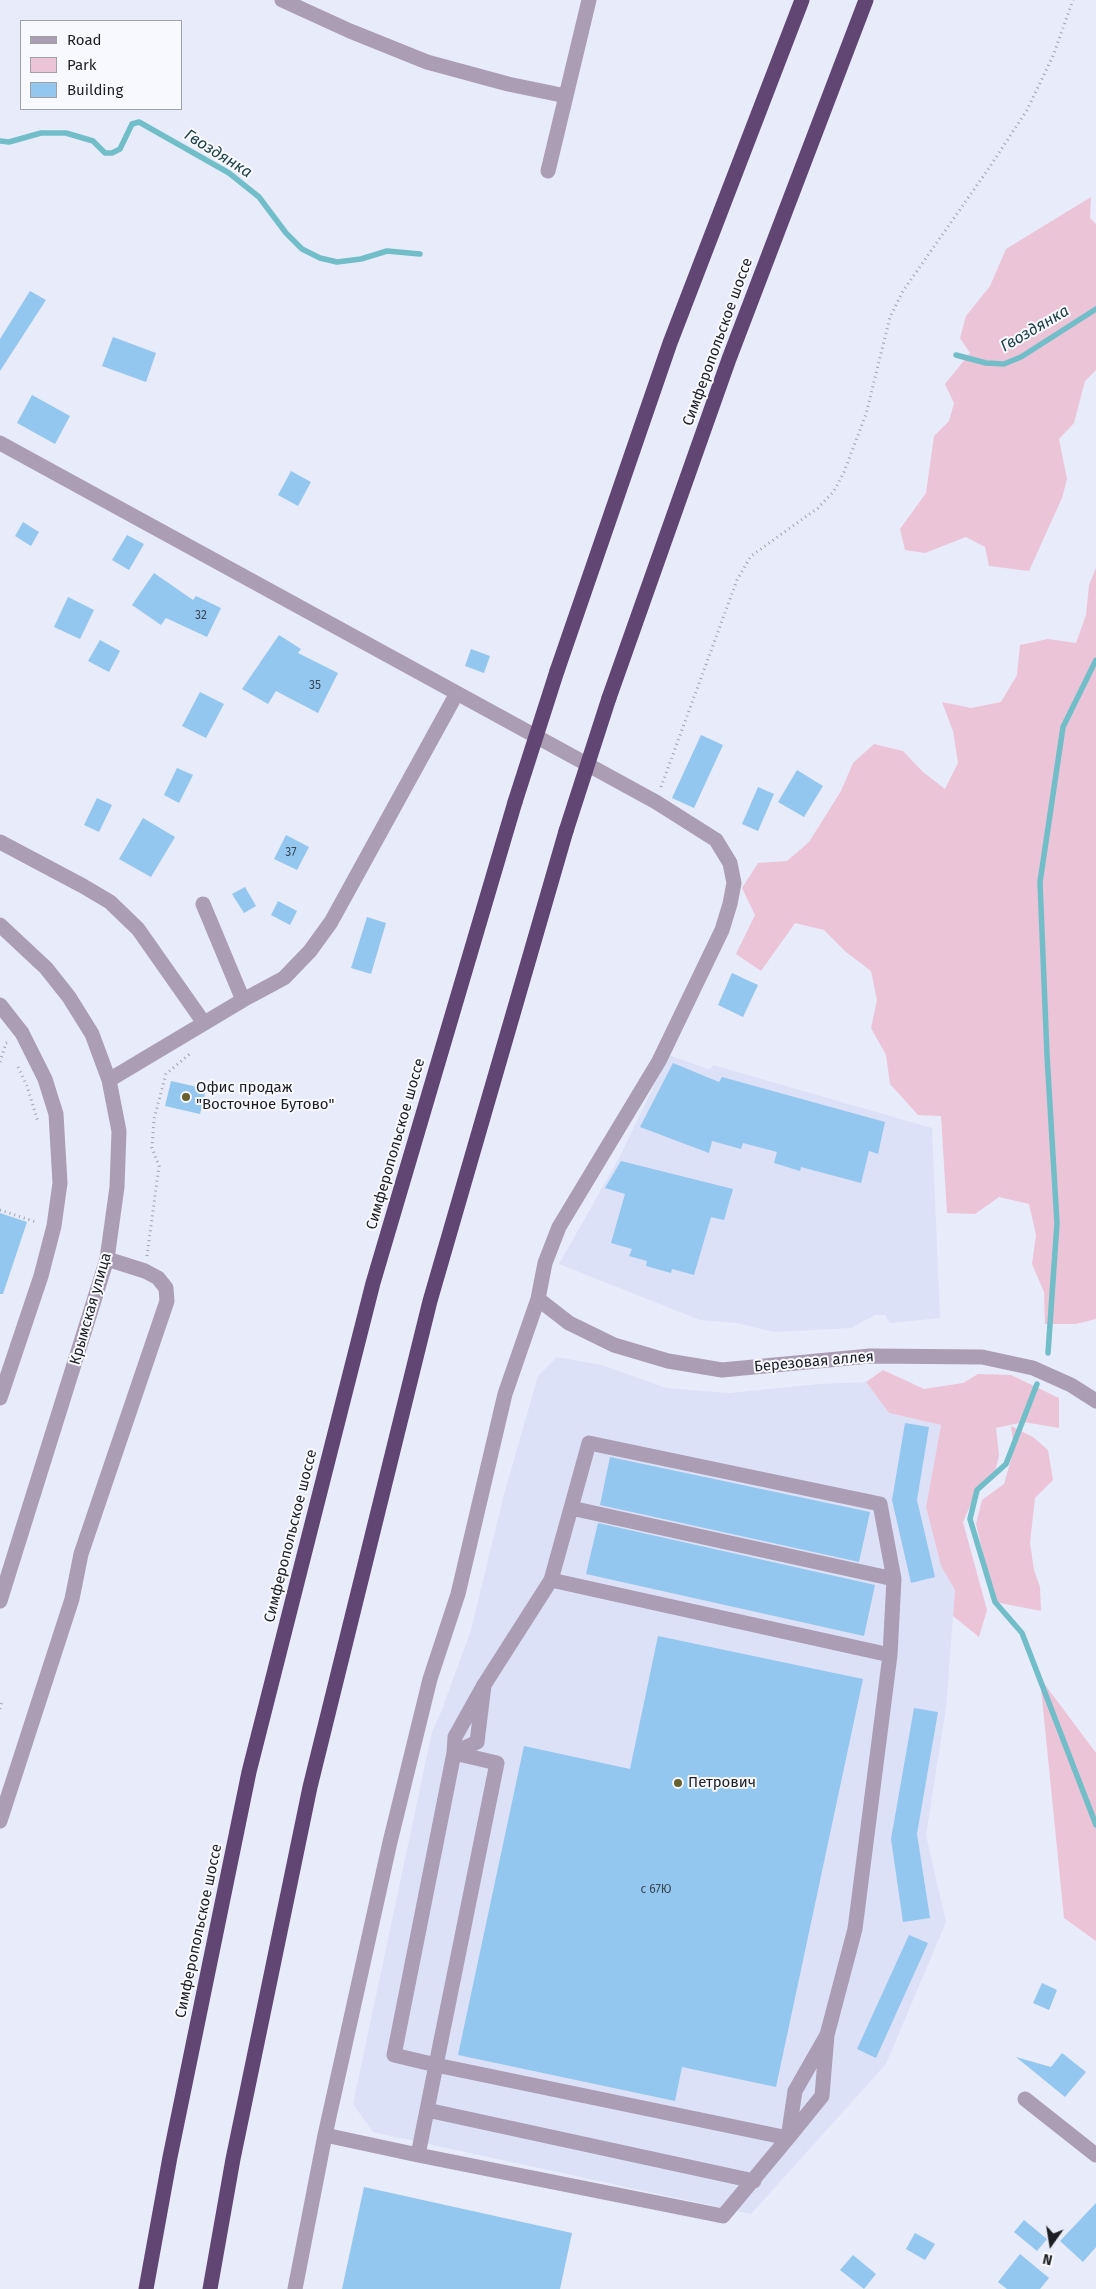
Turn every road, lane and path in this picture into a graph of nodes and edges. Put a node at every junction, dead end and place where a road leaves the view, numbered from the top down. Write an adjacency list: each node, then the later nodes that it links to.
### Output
1 (282, 0): 6 (street)
2 (589, 0): 6 (street)
3 (802, 0): 51 (highway, Симферопольское шоссе, bridge)
4 (866, 0): 52 (highway, Симферопольское шоссе, bridge)
5 (1074, 0): 10 (path)
6 (566, 96): 7 (street)
7 (548, 172)
8 (0, 443): 9 (street)
9 (457, 693): 10 (street); 14 (street)
10 (656, 802): 29 (street)
11 (0, 842): 16 (street)
12 (203, 904): 14 (street)
13 (0, 925): 21 (street, Крымская улица)
14 (243, 1000): 16 (street)
15 (0, 1005): 30 (street)
16 (204, 1024): 21 (street)
17 (0, 1036): 19 (path)
18 (196, 1049): 28 (path)
19 (10, 1052)
20 (14, 1060): 22 (path)
21 (109, 1080): 27 (street, Крымская улица)
22 (38, 1126)
23 (0, 1210): 25 (path)
24 (37, 1214): 25 (path)
25 (36, 1222): 26 (path)
26 (34, 1230)
27 (107, 1259): 28 (street); 35 (street, Крымская улица)
28 (145, 1271): 41 (street)
29 (538, 1299): 31 (street, Березовая аллея); 46 (street)
30 (0, 1398)
31 (1096, 1401)
32 (571, 1508): 33 (street); 33 (street); 34 (street)
33 (894, 1579): 36 (street)
34 (551, 1580): 36 (street); 37 (street)
35 (0, 1601)
36 (890, 1655): 42 (street)
37 (484, 1685): 40 (street); 40 (street)
38 (2, 1702): 39 (path)
39 (0, 1709)
40 (454, 1753): 43 (street); 43 (street)
41 (0, 1821)
42 (827, 2034): 47 (street); 47 (street)
43 (436, 2065): 45 (street); 47 (street)
44 (1025, 2099): 49 (street)
45 (427, 2110): 48 (street); 50 (street)
46 (325, 2135): 48 (street); 53 (street)
47 (788, 2138): 50 (street)
48 (418, 2155): 50 (street)
49 (1096, 2155)
50 (754, 2181)
51 (146, 2289)
52 (210, 2289)
53 (295, 2289)

